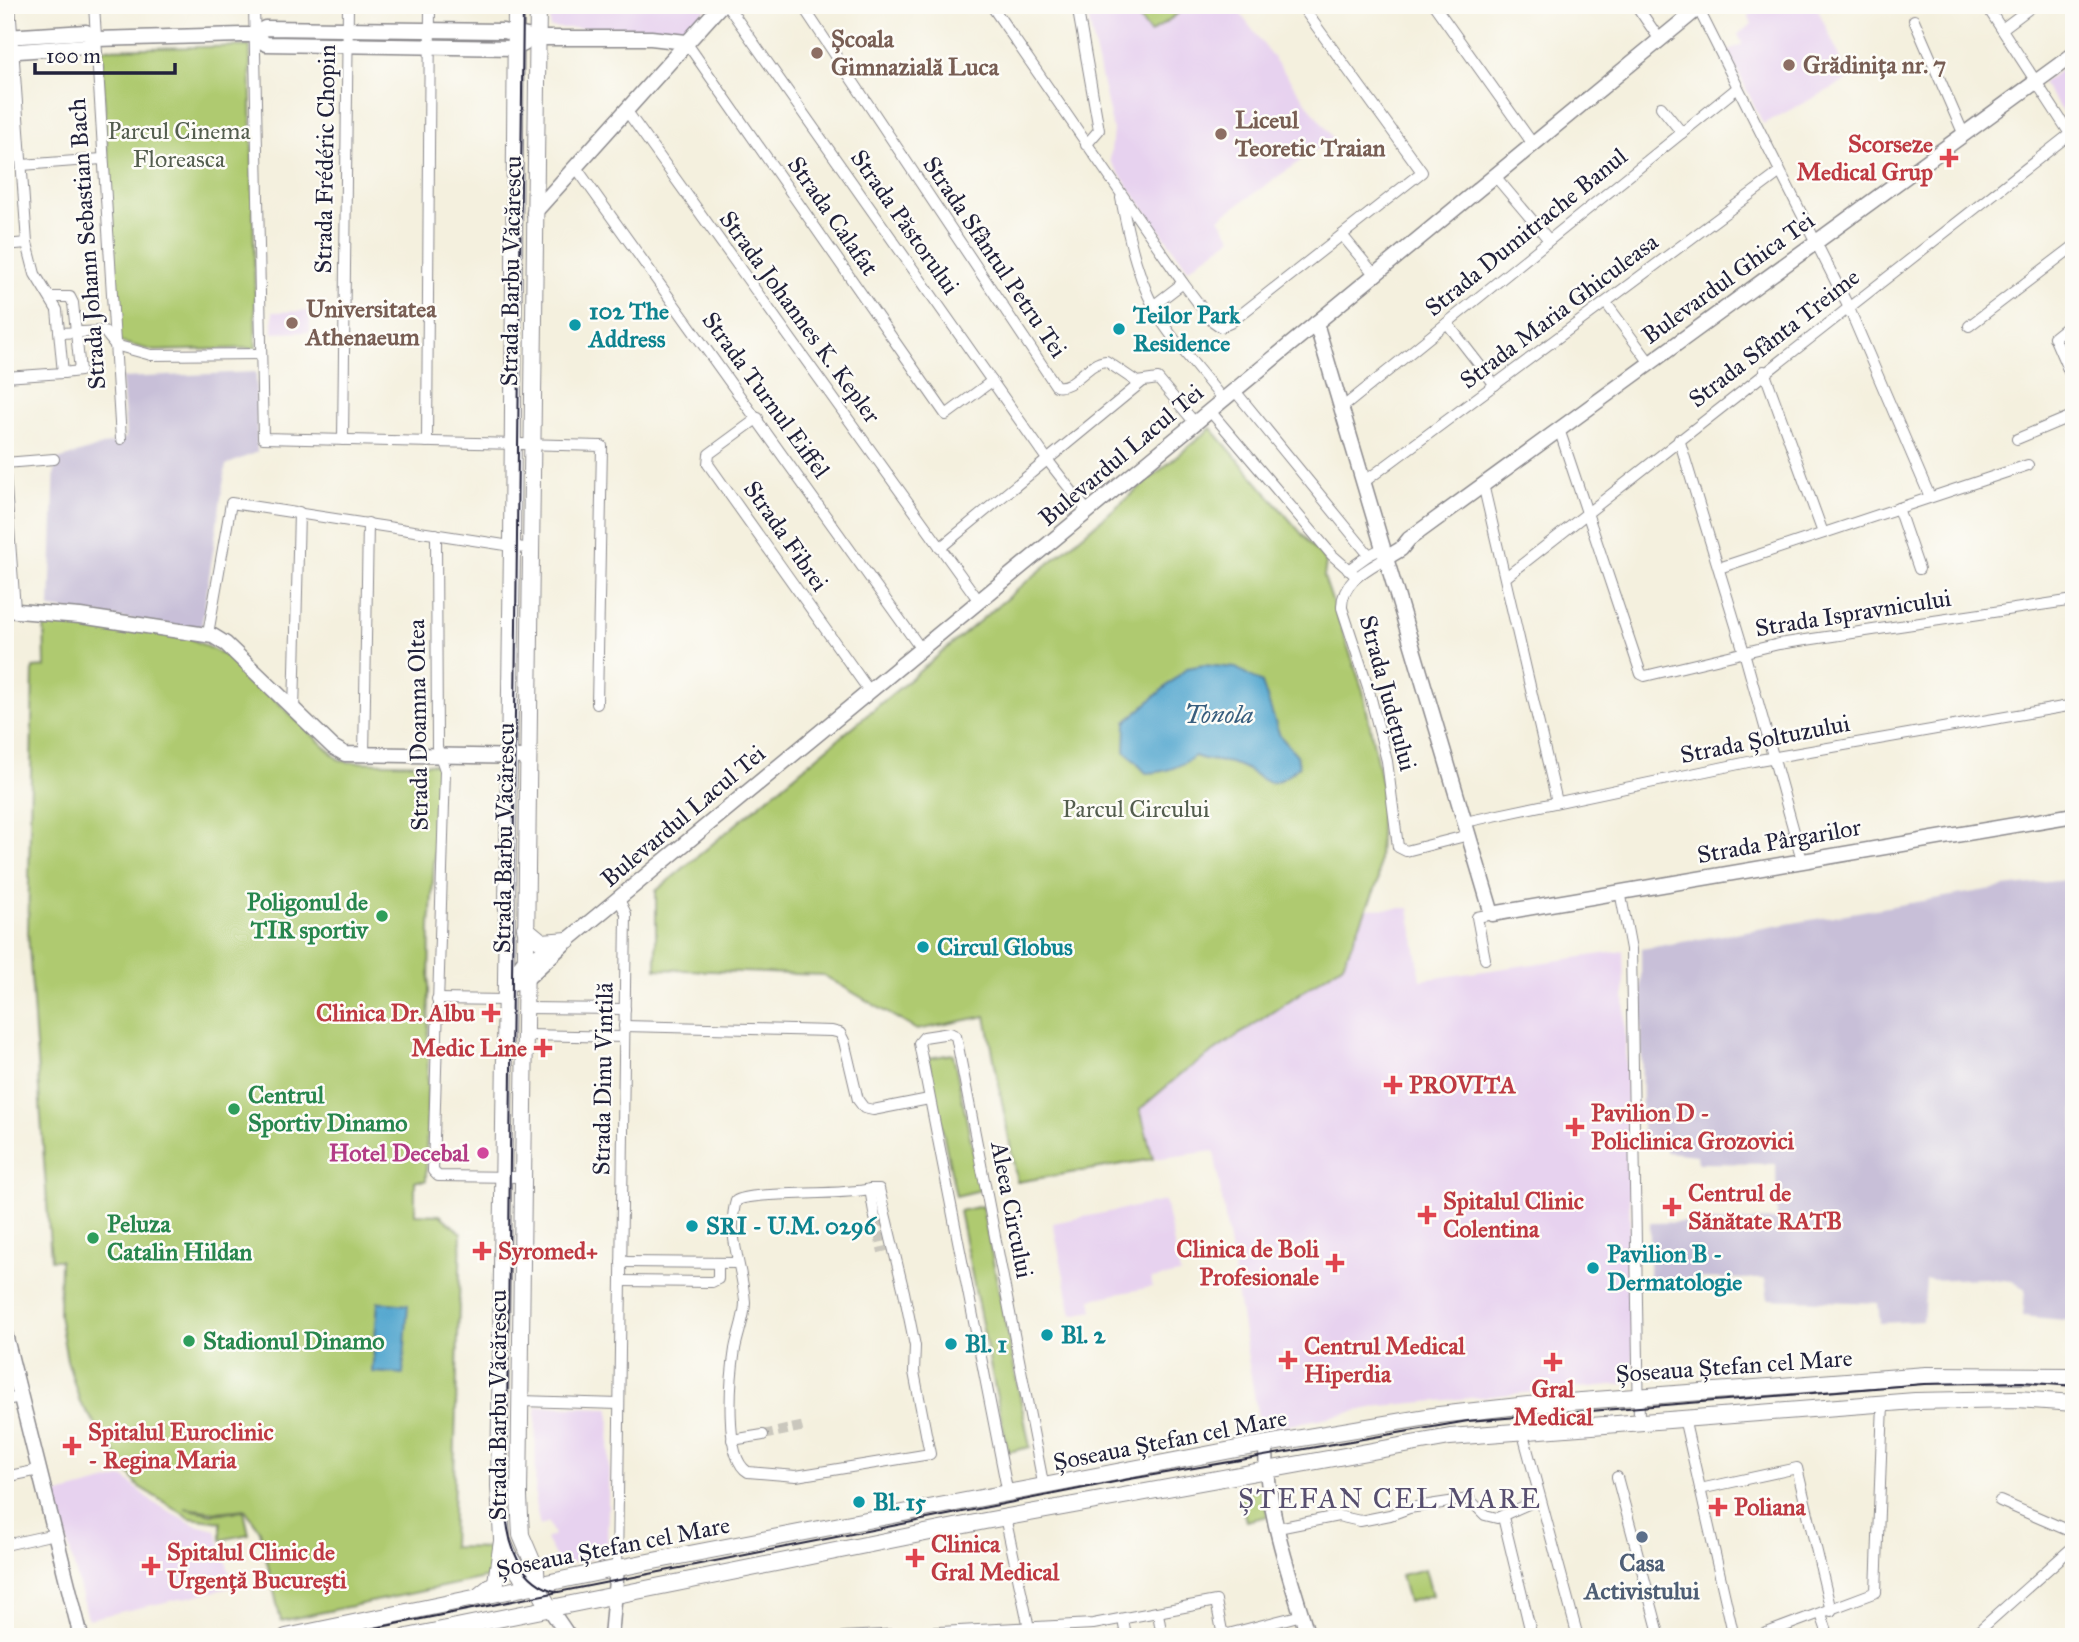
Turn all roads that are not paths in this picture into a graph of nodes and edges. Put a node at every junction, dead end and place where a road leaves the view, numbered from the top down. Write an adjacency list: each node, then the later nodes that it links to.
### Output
1 (10, 5): 30 (street)
2 (94, 5): 24 (street, Strada Johann Sebastian Bach)
3 (254, 5): 23 (street)
4 (348, 5): 20 (street, Strada Frédéric Chopin)
5 (430, 5): 21 (street)
6 (516, 5): 27 (main road, Strada Barbu Văcărescu)
7 (538, 5): 25 (main road, Strada Barbu Văcărescu)
8 (721, 5): 29 (street)
9 (727, 5): 77 (street, Strada Păstorului)
10 (802, 5): 78 (street, Strada Sfântul Petru Tei)
11 (991, 5): 43 (street)
12 (1077, 5): 43 (street)
13 (1301, 5): 53 (street)
14 (1434, 5): 42 (street)
15 (1636, 5): 28 (street)
16 (1986, 5): 22 (street)
17 (2034, 5): 22 (street)
18 (1700, 7): 28 (street, Bulevardul Lacul Tei); 36 (street)
19 (1914, 20): 40 (street)
20 (347, 29): 21 (street); 23 (street); 31 (street, Strada Frédéric Chopin)
21 (429, 29): 27 (street); 32 (street)
22 (2002, 29): 35 (street)
23 (253, 35): 24 (street); 31 (street); 72 (street)
24 (96, 38): 30 (street); 44 (street, Strada Johann Sebastian Bach)
25 (537, 38): 26 (street); 27 (street); 50 (main road, Strada Barbu Văcărescu)
26 (652, 38): 29 (street); 34 (street)
27 (516, 40): 32 (street); 93 (main road, Strada Barbu Văcărescu)
28 (1660, 40): 42 (street, Bulevardul Lacul Tei)
29 (686, 42): 34 (street); 77 (street, Strada Calafat)
30 (9, 44): 45 (street)
31 (347, 45): 32 (street); 91 (street, Strada Frédéric Chopin)
32 (429, 46): 92 (street)
33 (2074, 54): 35 (street, Bulevardul Ghica Tei)
34 (660, 73): 38 (street)
35 (2036, 81): 40 (street, Bulevardul Ghica Tei); 41 (street)
36 (1736, 89): 39 (street, Strada Dumitrache Banul); 47 (street)
37 (1661, 107): 39 (street)
38 (626, 110): 46 (street); 111 (street, Strada Johannes K. Kepler)
39 (1682, 133): 54 (street, Strada Dumitrache Banul)
40 (1964, 135): 55 (street, Bulevardul Ghica Tei)
41 (2072, 137): 64 (street, Strada Sfânta Treime)
42 (1533, 144): 48 (street, Bulevardul Lacul Tei)
43 (1086, 145): 51 (street)
44 (102, 159): 45 (street); 71 (street, Strada Johann Sebastian Bach)
45 (22, 165): 56 (street)
46 (575, 166): 49 (street); 85 (street, Strada Turnul Eiffel)
47 (1779, 173): 55 (street); 62 (street, Strada Maria Ghiculeasa)
48 (1495, 176): 54 (street); 59 (street, Bulevardul Lacul Tei)
49 (560, 182): 50 (street); 52 (street)
50 (535, 184): 52 (main road, Strada Barbu Văcărescu)
51 (1120, 194): 60 (street); 63 (street)
52 (534, 213): 94 (main road, Strada Barbu Văcărescu)
53 (1342, 235): 59 (street); 60 (street)
54 (1549, 240): 67 (street, Strada Dumitrache Banul)
55 (1815, 242): 64 (street); 73 (street, Bulevardul Ghica Tei)
56 (27, 243): 57 (street); 61 (street)
57 (5, 244)
58 (2074, 246): 68 (street)
59 (1375, 275): 66 (street, Bulevardul Lacul Tei)
60 (1183, 283): 63 (street)
61 (50, 297): 69 (street); 70 (street)
62 (1606, 303): 73 (street); 80 (street, Strada Maria Ghiculeasa)
63 (1153, 306): 81 (street)
64 (1848, 306): 74 (street, Strada Sfânta Treime); 102 (street)
65 (2074, 321): 79 (street)
66 (1316, 323): 81 (street, Bulevardul Lacul Tei); 82 (street, Strada Județului)
67 (1447, 323): 80 (street); 82 (street, Strada Dumitrache Banul)
68 (1969, 326)
69 (77, 332): 70 (street); 71 (street); 75 (street)
70 (60, 333): 75 (street)
71 (115, 345): 72 (street); 88 (street, Strada Johann Sebastian Bach)
72 (261, 354): 91 (street)
73 (1650, 363): 87 (street, Bulevardul Ghica Tei)
74 (1764, 371): 89 (street, Strada Sfânta Treime); 108 (street)
75 (63, 373): 76 (street)
76 (5, 377)
77 (992, 381): 96 (street, Strada Păstorului)
78 (1142, 382): 86 (street, Strada Sfântul Petru Tei); 96 (street)
79 (2074, 383)
80 (1494, 385): 100 (street, Strada Maria Ghiculeasa)
81 (1229, 395): 83 (street, Bulevardul Lacul Tei); 114 (street)
82 (1342, 408): 100 (street, Strada Județului)
83 (1210, 411): 86 (street, Bulevardul Lacul Tei); 117 (street)
84 (2074, 415): 90 (street)
85 (758, 418): 123 (street, Strada Turnul Eiffel); 125 (street, Strada Fibrei)
86 (1195, 423): 106 (street, Bulevardul Lacul Tei)
87 (1559, 429): 101 (street, Bulevardul Ghica Tei); 104 (street)
88 (121, 439)
89 (1679, 439): 104 (street, Strada Sfânta Treime); 115 (street)
90 (2017, 439)
91 (343, 440): 92 (street)
92 (426, 442): 93 (street)
93 (512, 444): 94 (street); 110 (main road, Strada Barbu Văcărescu)
94 (531, 445): 112 (main road, Strada Barbu Văcărescu); 126 (street)
95 (54, 459): 97 (street)
96 (1049, 462): 106 (street, Strada Păstorului); 111 (street)
97 (5, 463)
98 (2028, 465): 102 (street)
99 (5, 474): 121 (street)
100 (1364, 482): 113 (street, Strada Județului)
101 (1483, 484): 113 (street, Bulevardul Ghica Tei); 118 (street)
102 (1930, 497): 103 (street)
103 (1898, 508): 108 (street); 116 (street)
104 (1588, 511): 118 (street, Strada Sfânta Treime); 124 (street, Strada Ispravnicului)
105 (299, 512): 107 (street); 122 (street); 128 (street)
106 (1088, 512): 120 (street, Bulevardul Lacul Tei)
107 (368, 523): 109 (street); 129 (street)
108 (1823, 533): 115 (street)
109 (436, 534): 110 (street); 130 (street, Strada Doamna Oltea)
110 (512, 546): 112 (street); 131 (main road, Strada Barbu Văcărescu)
111 (940, 548): 120 (street, Strada Johannes K. Kepler)
112 (531, 549): 132 (main road, Strada Barbu Văcărescu)
113 (1384, 553): 114 (street); 117 (street); 136 (street, Strada Județului)
114 (1369, 555): 117 (street)
115 (1719, 568): 124 (street)
116 (1919, 569)
117 (1352, 573): 136 (street, Strada Județului)
118 (1506, 578): 134 (street)
119 (2074, 600): 124 (street, Strada Ispravnicului)
120 (979, 601): 123 (street, Bulevardul Lacul Tei)
121 (10, 610): 122 (street)
122 (208, 634): 128 (street)
123 (921, 649): 125 (street, Bulevardul Lacul Tei)
124 (1744, 652): 133 (street)
125 (870, 692): 139 (street, Bulevardul Lacul Tei)
126 (597, 704)
127 (2074, 705): 133 (street, Strada Șoltuzului)
128 (294, 711): 129 (street)
129 (364, 755): 130 (street)
130 (438, 756): 131 (street); 147 (street, Strada Doamna Oltea)
131 (509, 757): 132 (street); 146 (main road, Strada Barbu Văcărescu)
132 (527, 757): 141 (main road, Strada Barbu Văcărescu)
133 (1774, 757): 134 (street, Strada Șoltuzului); 137 (street)
134 (1557, 802): 136 (street, Strada Șoltuzului)
135 (2074, 815): 137 (street, Strada Pârgarilor)
136 (1467, 828): 140 (street, Strada Județului)
137 (1802, 860): 138 (street, Strada Pârgarilor)
138 (1620, 891): 140 (street, Strada Pârgarilor); 163 (street)
139 (619, 899): 142 (street, Bulevardul Lacul Tei); 149 (street, Strada Dinu Vintilă)
140 (1492, 914): 143 (street)
141 (525, 928): 142 (main road); 144 (main road, Strada Barbu Văcărescu)
142 (568, 940): 144 (street, Bulevardul Lacul Tei); 145 (street, Bulevardul Lacul Tei)
143 (1485, 959)
144 (524, 961): 145 (main road, Strada Barbu Văcărescu); 146 (street, Bulevardul Lacul Tei)
145 (524, 981): 146 (street); 148 (main road, Strada Barbu Văcărescu)
146 (506, 992): 147 (street); 153 (main road, Strada Barbu Văcărescu)
147 (437, 999): 153 (street, Strada Doamna Oltea)
148 (525, 1008): 149 (street); 151 (main road, Strada Barbu Văcărescu)
149 (625, 1009): 150 (street, Strada Dinu Vintilă)
150 (624, 1032): 151 (street); 152 (street); 157 (street, Strada Dinu Vintilă)
151 (525, 1035): 154 (main road, Strada Barbu Văcărescu)
152 (929, 1099): 180 (street, Aleea Circului); 182 (street, Aleea Circului)
153 (504, 1177): 154 (street); 190 (main road, Strada Barbu Văcărescu)
154 (523, 1177): 166 (main road, Strada Barbu Văcărescu)
155 (870, 1189): 156 (street); 159 (street); 174 (street)
156 (876, 1218)
157 (621, 1262): 158 (street); 160 (street, Strada Dinu Vintilă)
158 (718, 1263): 159 (street); 160 (street)
159 (738, 1263): 174 (street)
160 (621, 1281): 168 (street, Strada Dinu Vintilă)
161 (5, 1334): 164 (street)
162 (2074, 1376): 163 (main road, Șoseaua Ștefan cel Mare)
163 (1637, 1396): 171 (street); 175 (main road, Șoseaua Ștefan cel Mare)
164 (21, 1397): 165 (street); 177 (street)
165 (5, 1400)
166 (520, 1401): 168 (street); 194 (main road, Strada Barbu Văcărescu)
167 (1883, 1403): 169 (main road, Șoseaua Ștefan cel Mare); 170 (main road, Șoseaua Ștefan cel Mare); 199 (street)
168 (619, 1404): 193 (street, Strada Dinu Vintilă)
169 (2074, 1404)
170 (1684, 1418): 171 (main road, Șoseaua Ștefan cel Mare); 181 (street)
171 (1639, 1421): 172 (main road, Șoseaua Ștefan cel Mare)
172 (1522, 1430): 176 (main road, Șoseaua Ștefan cel Mare); 183 (street)
173 (764, 1435): 174 (street)
174 (732, 1440)
175 (1266, 1444): 176 (street); 180 (main road, Șoseaua Ștefan cel Mare)
176 (1266, 1468): 185 (main road, Șoseaua Ștefan cel Mare); 187 (street)
177 (39, 1470): 178 (street); 189 (street)
178 (5, 1477)
179 (1617, 1477): 214 (street)
180 (1044, 1488): 182 (main road, Șoseaua Ștefan cel Mare)
181 (1700, 1489): 199 (street); 215 (street)
182 (1008, 1494): 193 (main road, Șoseaua Ștefan cel Mare)
183 (1539, 1499): 186 (street); 213 (street)
184 (2000, 1501): 188 (street)
185 (1005, 1517): 195 (main road, Șoseaua Ștefan cel Mare); 202 (street)
186 (1503, 1517): 187 (street); 212 (street)
187 (1278, 1528): 200 (street)
188 (2074, 1533)
189 (55, 1534): 191 (street); 203 (street)
190 (502, 1539): 194 (main road, Strada Barbu Văcărescu); 196 (main road)
191 (5, 1545)
192 (2074, 1546): 218 (street)
193 (617, 1568): 194 (main road, Șoseaua Ștefan cel Mare); 195 (street)
194 (537, 1586): 196 (main road, Șoseaua Ștefan cel Mare); 197 (main road)
195 (614, 1595): 197 (main road, Șoseaua Ștefan cel Mare); 207 (street)
196 (477, 1597): 204 (main road, Șoseaua Ștefan cel Mare)
197 (550, 1608): 205 (main road, Șoseaua Ștefan cel Mare); 206 (street)
198 (1158, 1612): 200 (street); 201 (street); 210 (street)
199 (1826, 1612): 216 (street); 217 (street)
200 (1302, 1615): 211 (street)
201 (1123, 1619): 202 (street); 209 (street)
202 (1030, 1632): 208 (street)
203 (81, 1637)
204 (286, 1637)
205 (407, 1637)
206 (569, 1637)
207 (611, 1637)
208 (843, 1637)
209 (1126, 1637)
210 (1162, 1637)
211 (1308, 1637)
212 (1532, 1637)
213 (1578, 1637)
214 (1660, 1637)
215 (1734, 1637)
216 (1756, 1637)
217 (1829, 1637)
218 (1972, 1637)

